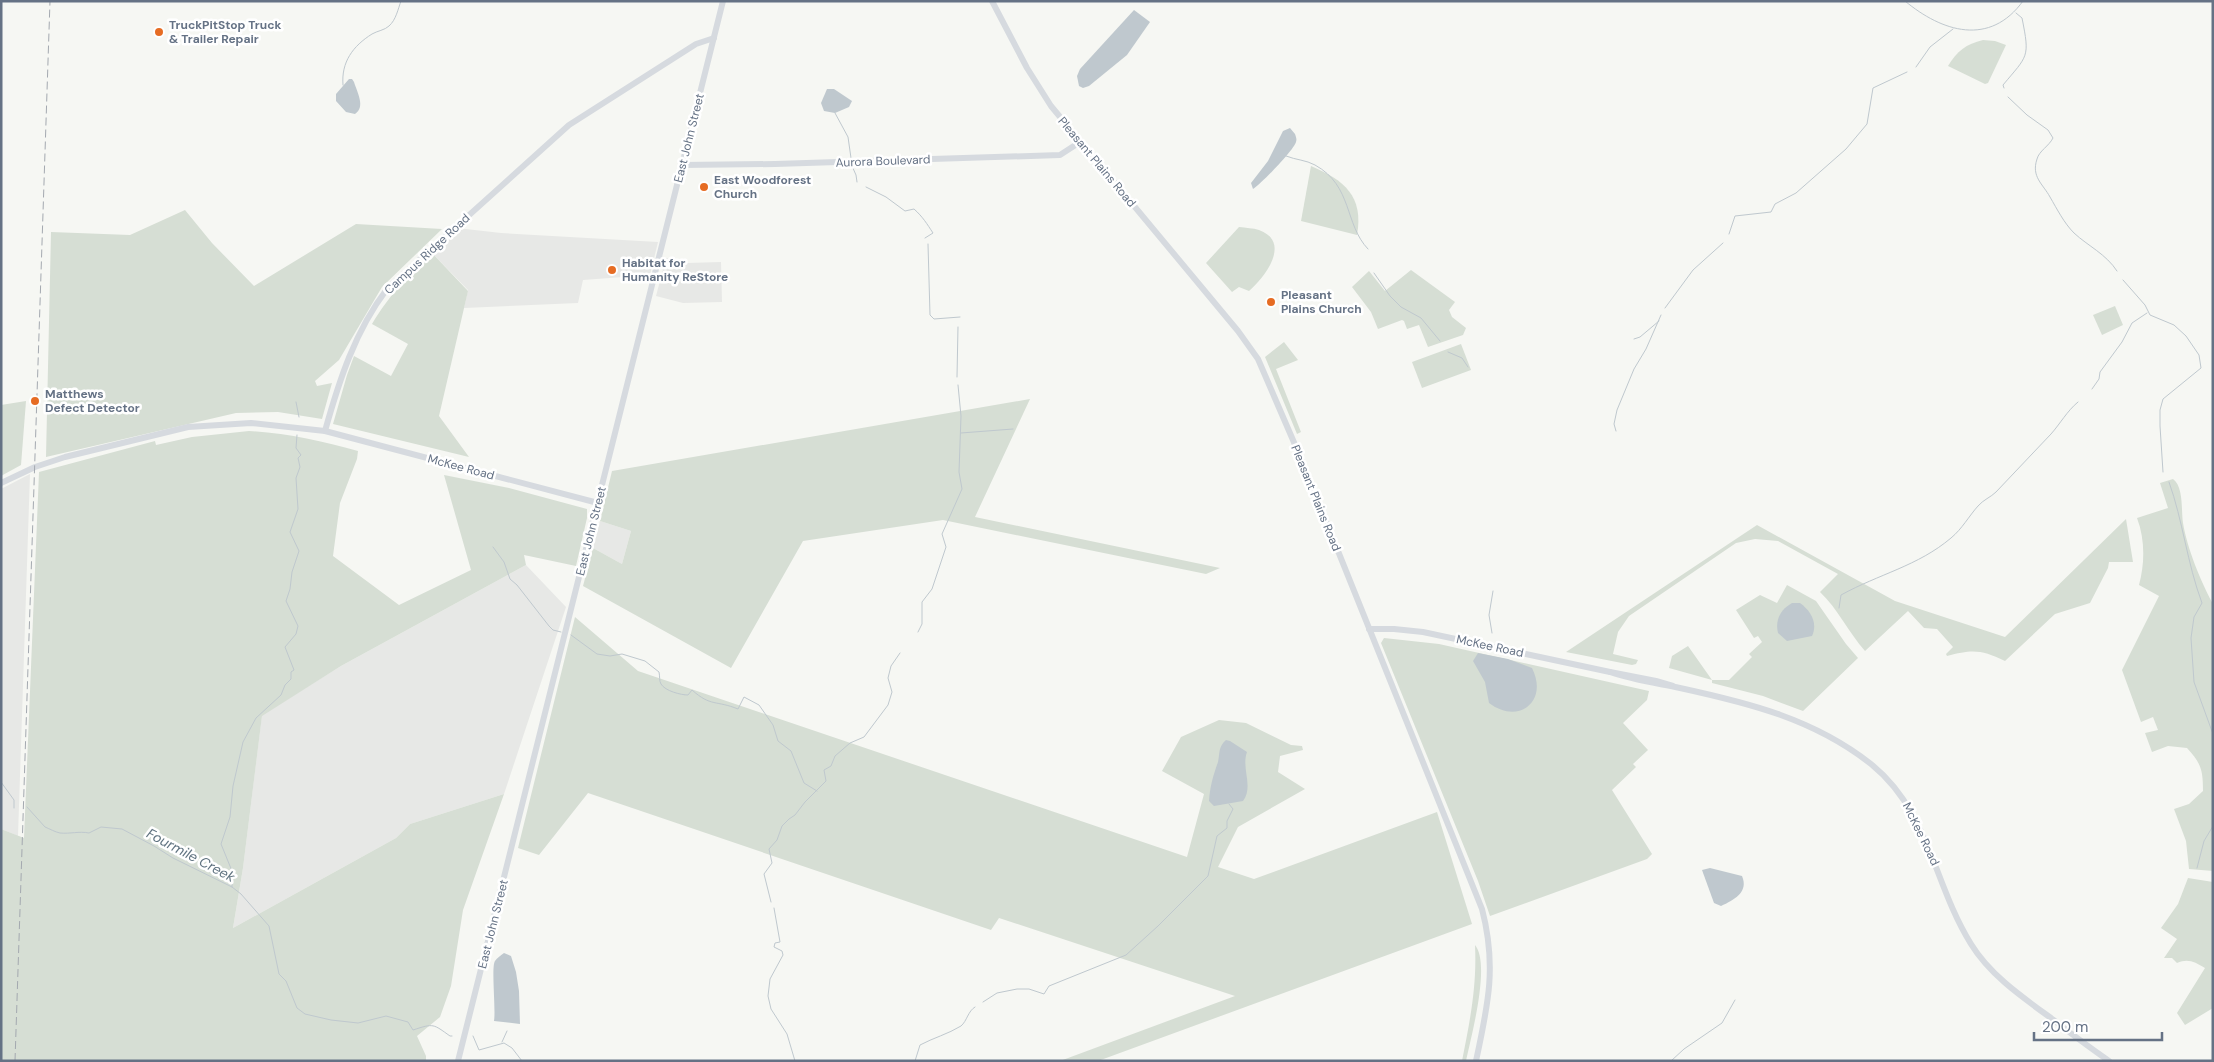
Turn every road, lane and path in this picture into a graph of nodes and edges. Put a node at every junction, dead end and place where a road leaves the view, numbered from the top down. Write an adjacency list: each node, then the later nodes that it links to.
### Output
1 (723, 1): 3 (street, East John Street)
2 (992, 1): 4 (street, Pleasant Plains Road)
3 (714, 38): 5 (street, East John Street); 6 (street, Campus Ridge Road)
4 (1080, 142): 5 (street, Aurora Boulevard); 9 (street, Pleasant Plains Road)
5 (682, 165): 8 (street, East John Street)
6 (325, 431): 7 (street); 8 (street, McKee Road)
7 (1, 483)
8 (598, 503): 10 (street, East John Street)
9 (1369, 629): 11 (street, Pleasant Plains Road); 12 (street, McKee Road)
10 (458, 1061)
11 (1476, 1061)
12 (2109, 1061)

